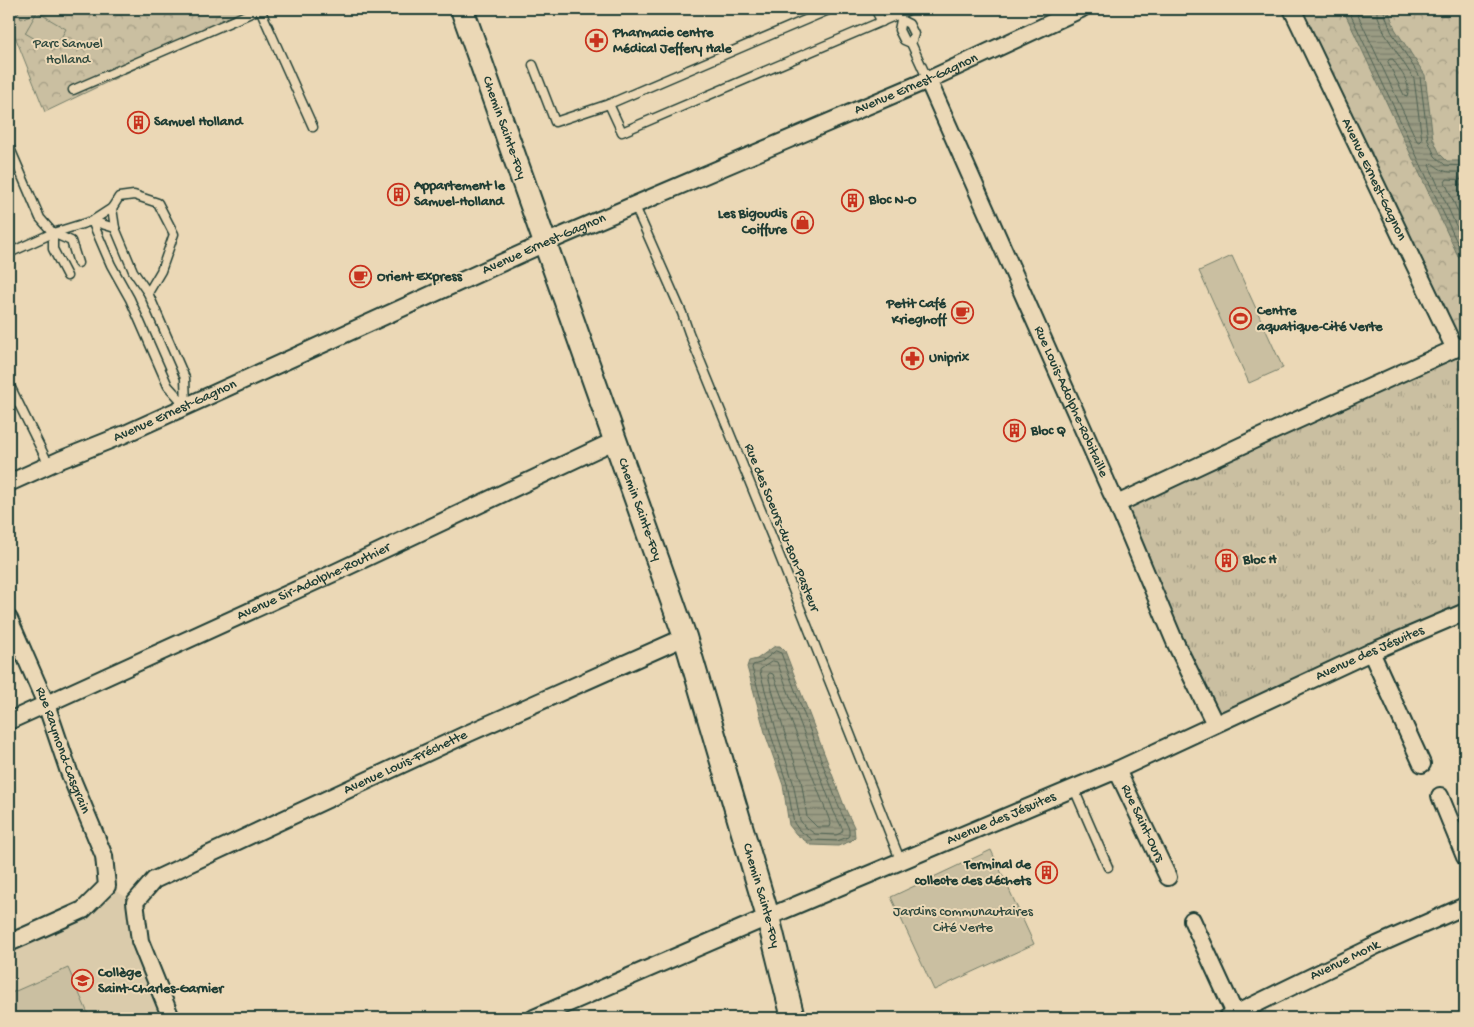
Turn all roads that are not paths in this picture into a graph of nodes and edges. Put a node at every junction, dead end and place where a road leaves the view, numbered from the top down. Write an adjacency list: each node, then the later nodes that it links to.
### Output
1 (260, 9): 13 (lane); 15 (lane)
2 (462, 9): 22 (main road, Chemin Sainte-Foy)
3 (831, 9): 14 (lane)
4 (875, 9): 9 (lane)
5 (911, 9): 8 (lane)
6 (1081, 9): 12 (street, Avenue Ernest-Gagnon)
7 (1292, 9): 27 (street, Avenue Ernest-Gagnon)
8 (900, 17): 9 (lane); 10 (lane); 10 (lane)
9 (882, 22): 14 (lane)
10 (911, 44): 12 (lane)
11 (533, 65): 14 (lane)
12 (928, 80): 17 (street, Avenue Ernest-Gagnon); 33 (street, Rue Louis-Adolphe-Robitaille)
13 (73, 90)
14 (609, 104)
15 (313, 127)
16 (9, 146): 21 (lane)
17 (634, 204): 22 (street, Avenue Ernest-Gagnon); 46 (lane, Rue des Soeurs-du-Bon-Pasteur)
18 (112, 208): 19 (lane); 20 (lane); 26 (lane)
19 (92, 221): 20 (lane); 21 (lane); 29 (lane)
20 (115, 228): 26 (lane)
21 (53, 234): 23 (lane); 24 (lane); 25 (lane)
22 (545, 243): 29 (street, Avenue Ernest-Gagnon); 30 (main road, Chemin Sainte-Foy)
23 (9, 253)
24 (78, 263)
25 (67, 276)
26 (148, 293): 29 (lane)
27 (1460, 347): 33 (street)
28 (9, 384): 31 (lane)
29 (186, 406): 31 (street, Avenue Ernest-Gagnon)
30 (616, 440): 36 (main road, Chemin Sainte-Foy); 38 (street, Avenue Sir-Adolphe-Routhier)
31 (49, 465): 32 (street, Avenue Ernest-Gagnon)
32 (9, 483)
33 (1117, 504): 40 (street, Rue Louis-Adolphe-Robitaille)
34 (1465, 612): 37 (street, Avenue des Jésuites)
35 (9, 618): 38 (street, Rue Raymond-Casgrain)
36 (685, 637): 50 (main road, Chemin Sainte-Foy); 54 (street, Avenue Louis-Fréchette)
37 (1371, 652): 40 (street, Avenue des Jésuites); 41 (street)
38 (46, 704): 39 (street, Avenue Sir-Adolphe-Routhier); 52 (street, Rue Raymond-Casgrain)
39 (9, 721)
40 (1215, 724): 42 (street, Avenue des Jésuites)
41 (1422, 764)
42 (1117, 770): 43 (street, Avenue des Jésuites); 48 (street, Rue Saint-Ours)
43 (1074, 788): 46 (street, Avenue des Jésuites); 47 (lane)
44 (1440, 796): 45 (street)
45 (1465, 856)
46 (901, 862): 50 (street, Avenue des Jésuites)
47 (1108, 867)
48 (1168, 877)
49 (1465, 906): 53 (street, Avenue Monk)
50 (768, 918): 55 (street, Avenue des Jésuites); 56 (main road, Chemin Sainte-Foy)
51 (1192, 920): 53 (street)
52 (9, 943)
53 (1233, 1017)
54 (171, 1018)
55 (534, 1018)
56 (793, 1018)

